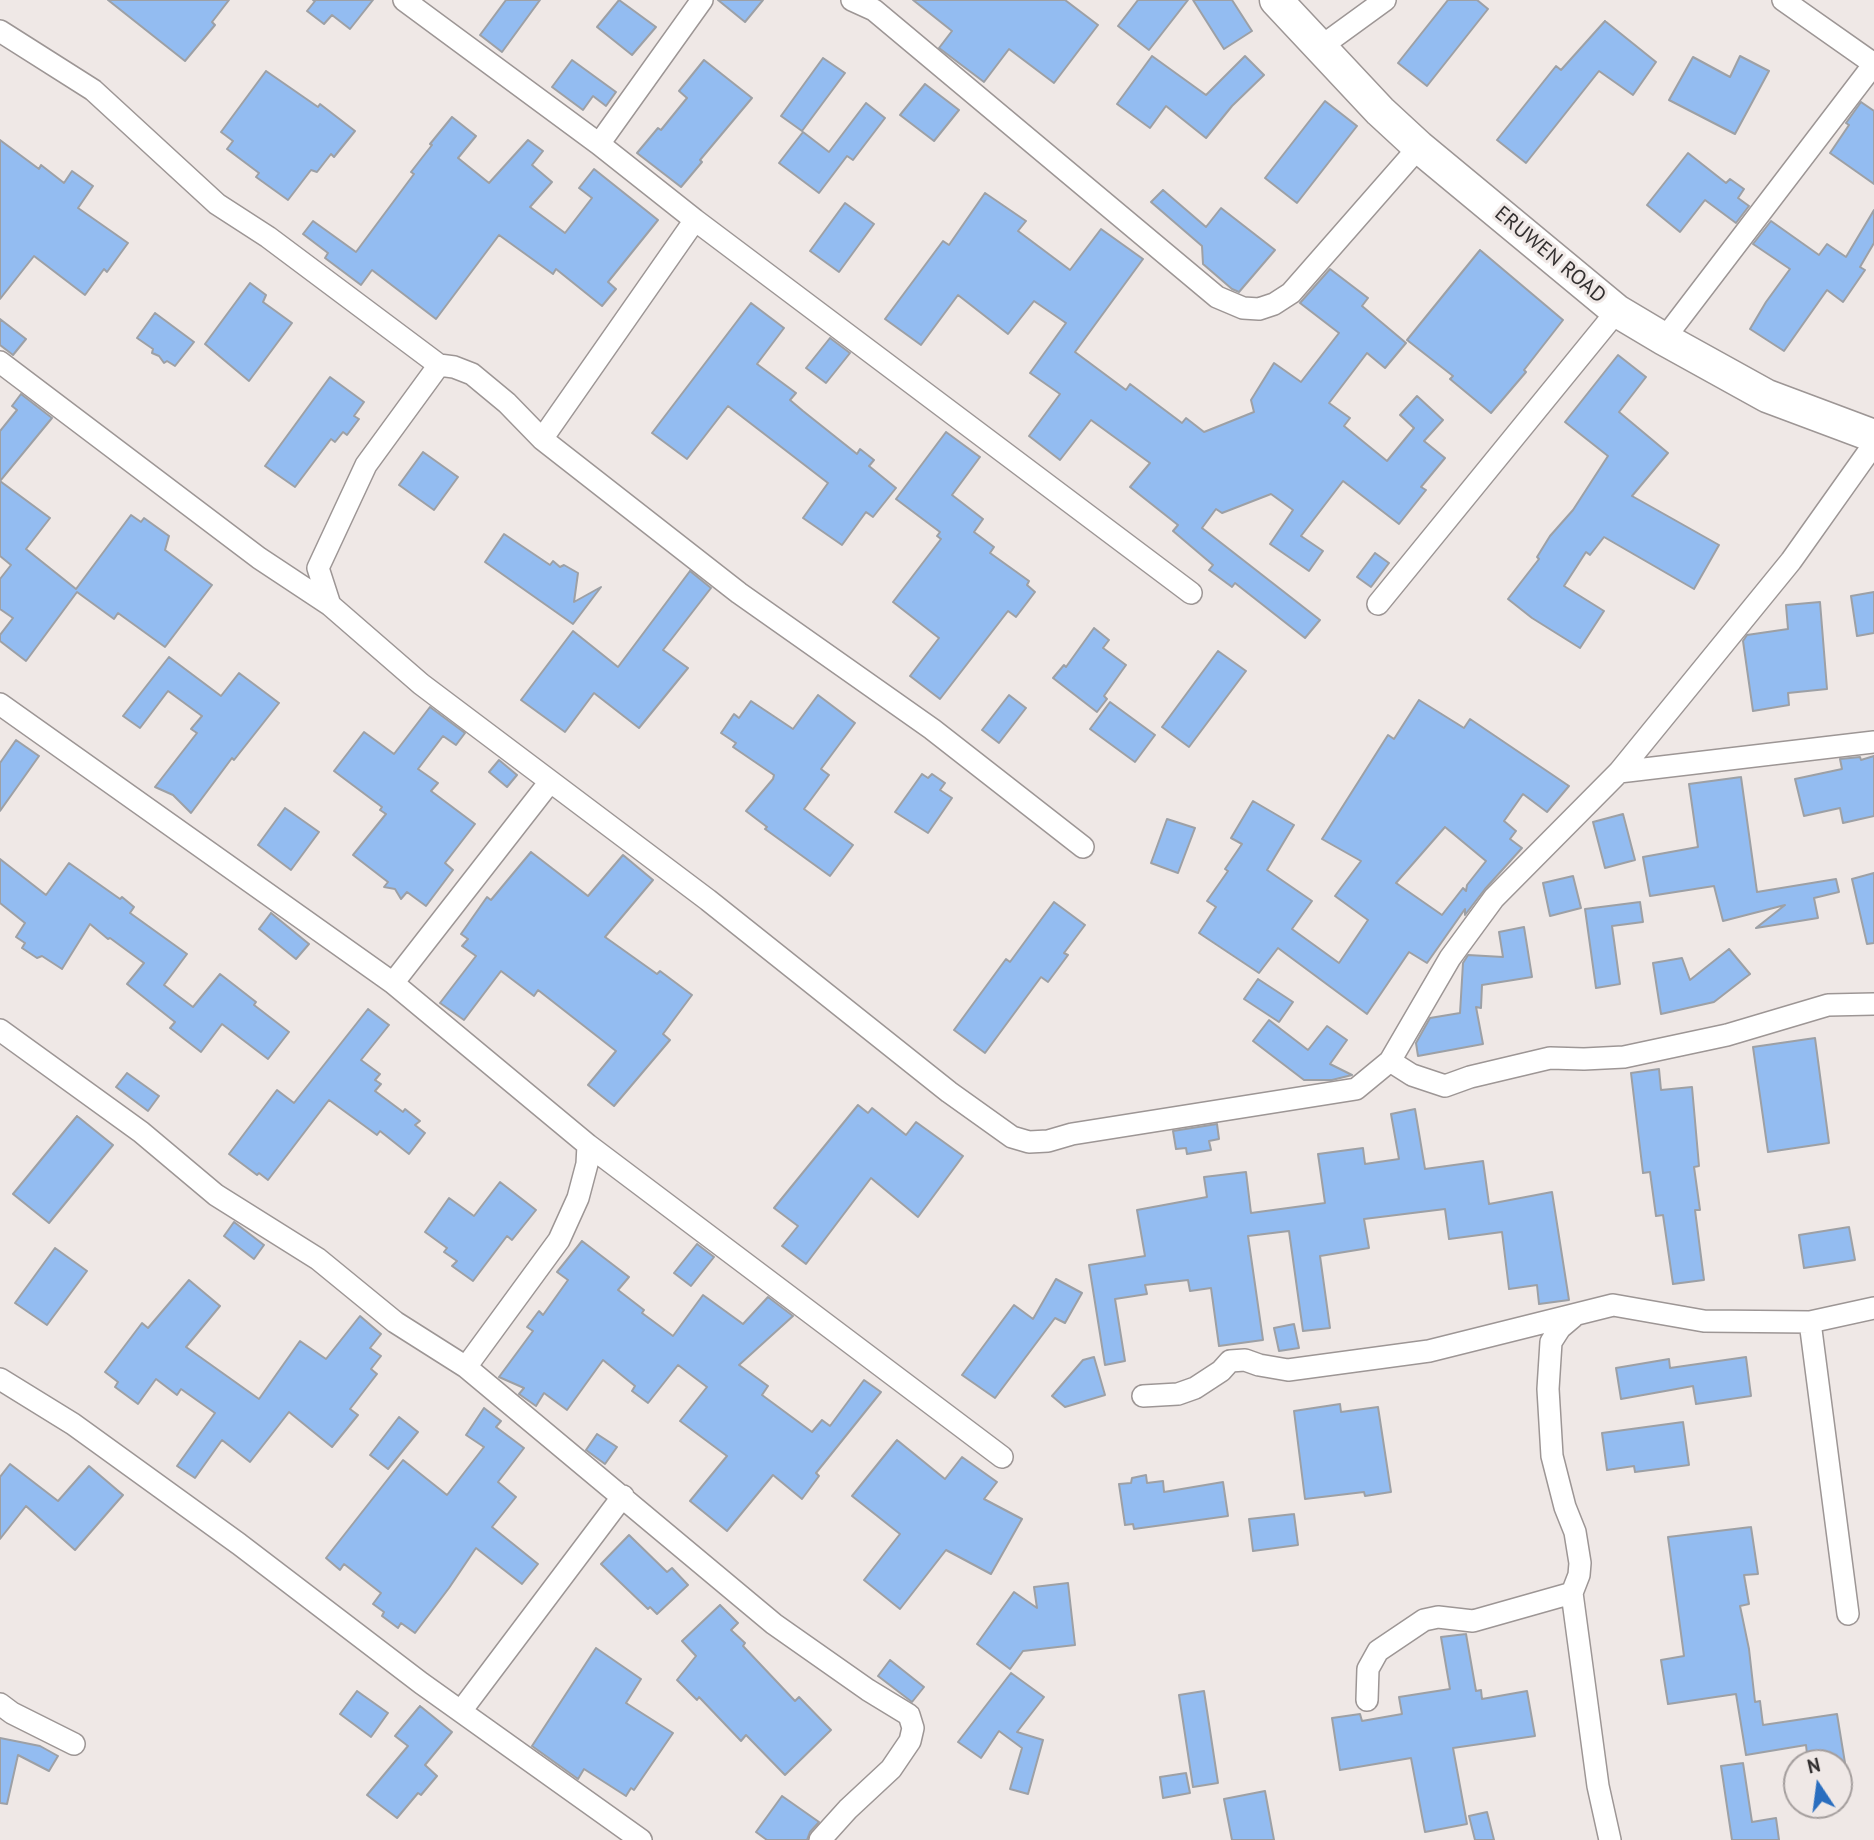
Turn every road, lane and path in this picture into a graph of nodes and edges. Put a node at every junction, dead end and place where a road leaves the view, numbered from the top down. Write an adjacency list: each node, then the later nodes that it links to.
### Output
1 (404, 0): 11 (street)
2 (702, 0): 11 (street)
3 (852, 0): 7 (street)
4 (1276, 0): 9 (street, ERUWEN ROAD)
5 (1385, 0): 9 (street)
6 (1783, 0): 10 (street)
7 (877, 5): 12 (street)
8 (0, 31): 17 (street)
9 (1320, 48): 12 (street, ERUWEN ROAD)
10 (1874, 64): 15 (street)
11 (599, 144): 13 (street)
12 (1419, 147): 14 (street, ERUWEN ROAD)
13 (695, 220): 19 (street); 23 (street)
14 (1617, 310): 15 (street, ERUWEN ROAD); 24 (street)
15 (1664, 339): 18 (street, ERUWEN ROAD)
16 (0, 362): 22 (street)
17 (439, 365): 19 (street); 21 (street)
18 (1874, 436)
19 (542, 439): 30 (street)
20 (1874, 444): 28 (street)
21 (318, 568): 22 (street); 25 (street)
22 (284, 574): 25 (street)
23 (1191, 593)
24 (1378, 604)
25 (330, 605): 29 (street)
26 (0, 704): 31 (street)
27 (1874, 742): 28 (street)
28 (1619, 772): 34 (street)
29 (549, 783): 31 (street); 34 (street)
30 (1083, 847)
31 (393, 983): 35 (street)
32 (1874, 1004): 34 (street)
33 (0, 1030): 39 (street)
34 (1390, 1061)
35 (588, 1145): 39 (street); 42 (street)
36 (1874, 1308): 38 (street)
37 (1574, 1316): 38 (street); 41 (street); 44 (street)
38 (1810, 1322): 45 (street)
39 (466, 1367): 43 (street)
40 (0, 1379): 48 (street)
41 (1143, 1396)
42 (1002, 1457)
43 (623, 1496): 48 (street); 51 (street)
44 (1572, 1592): 46 (street); 52 (street)
45 (1848, 1614)
46 (1367, 1700)
47 (0, 1704): 49 (street)
48 (461, 1711): 50 (street)
49 (74, 1744)
50 (641, 1840)
51 (820, 1840)
52 (1609, 1840)

